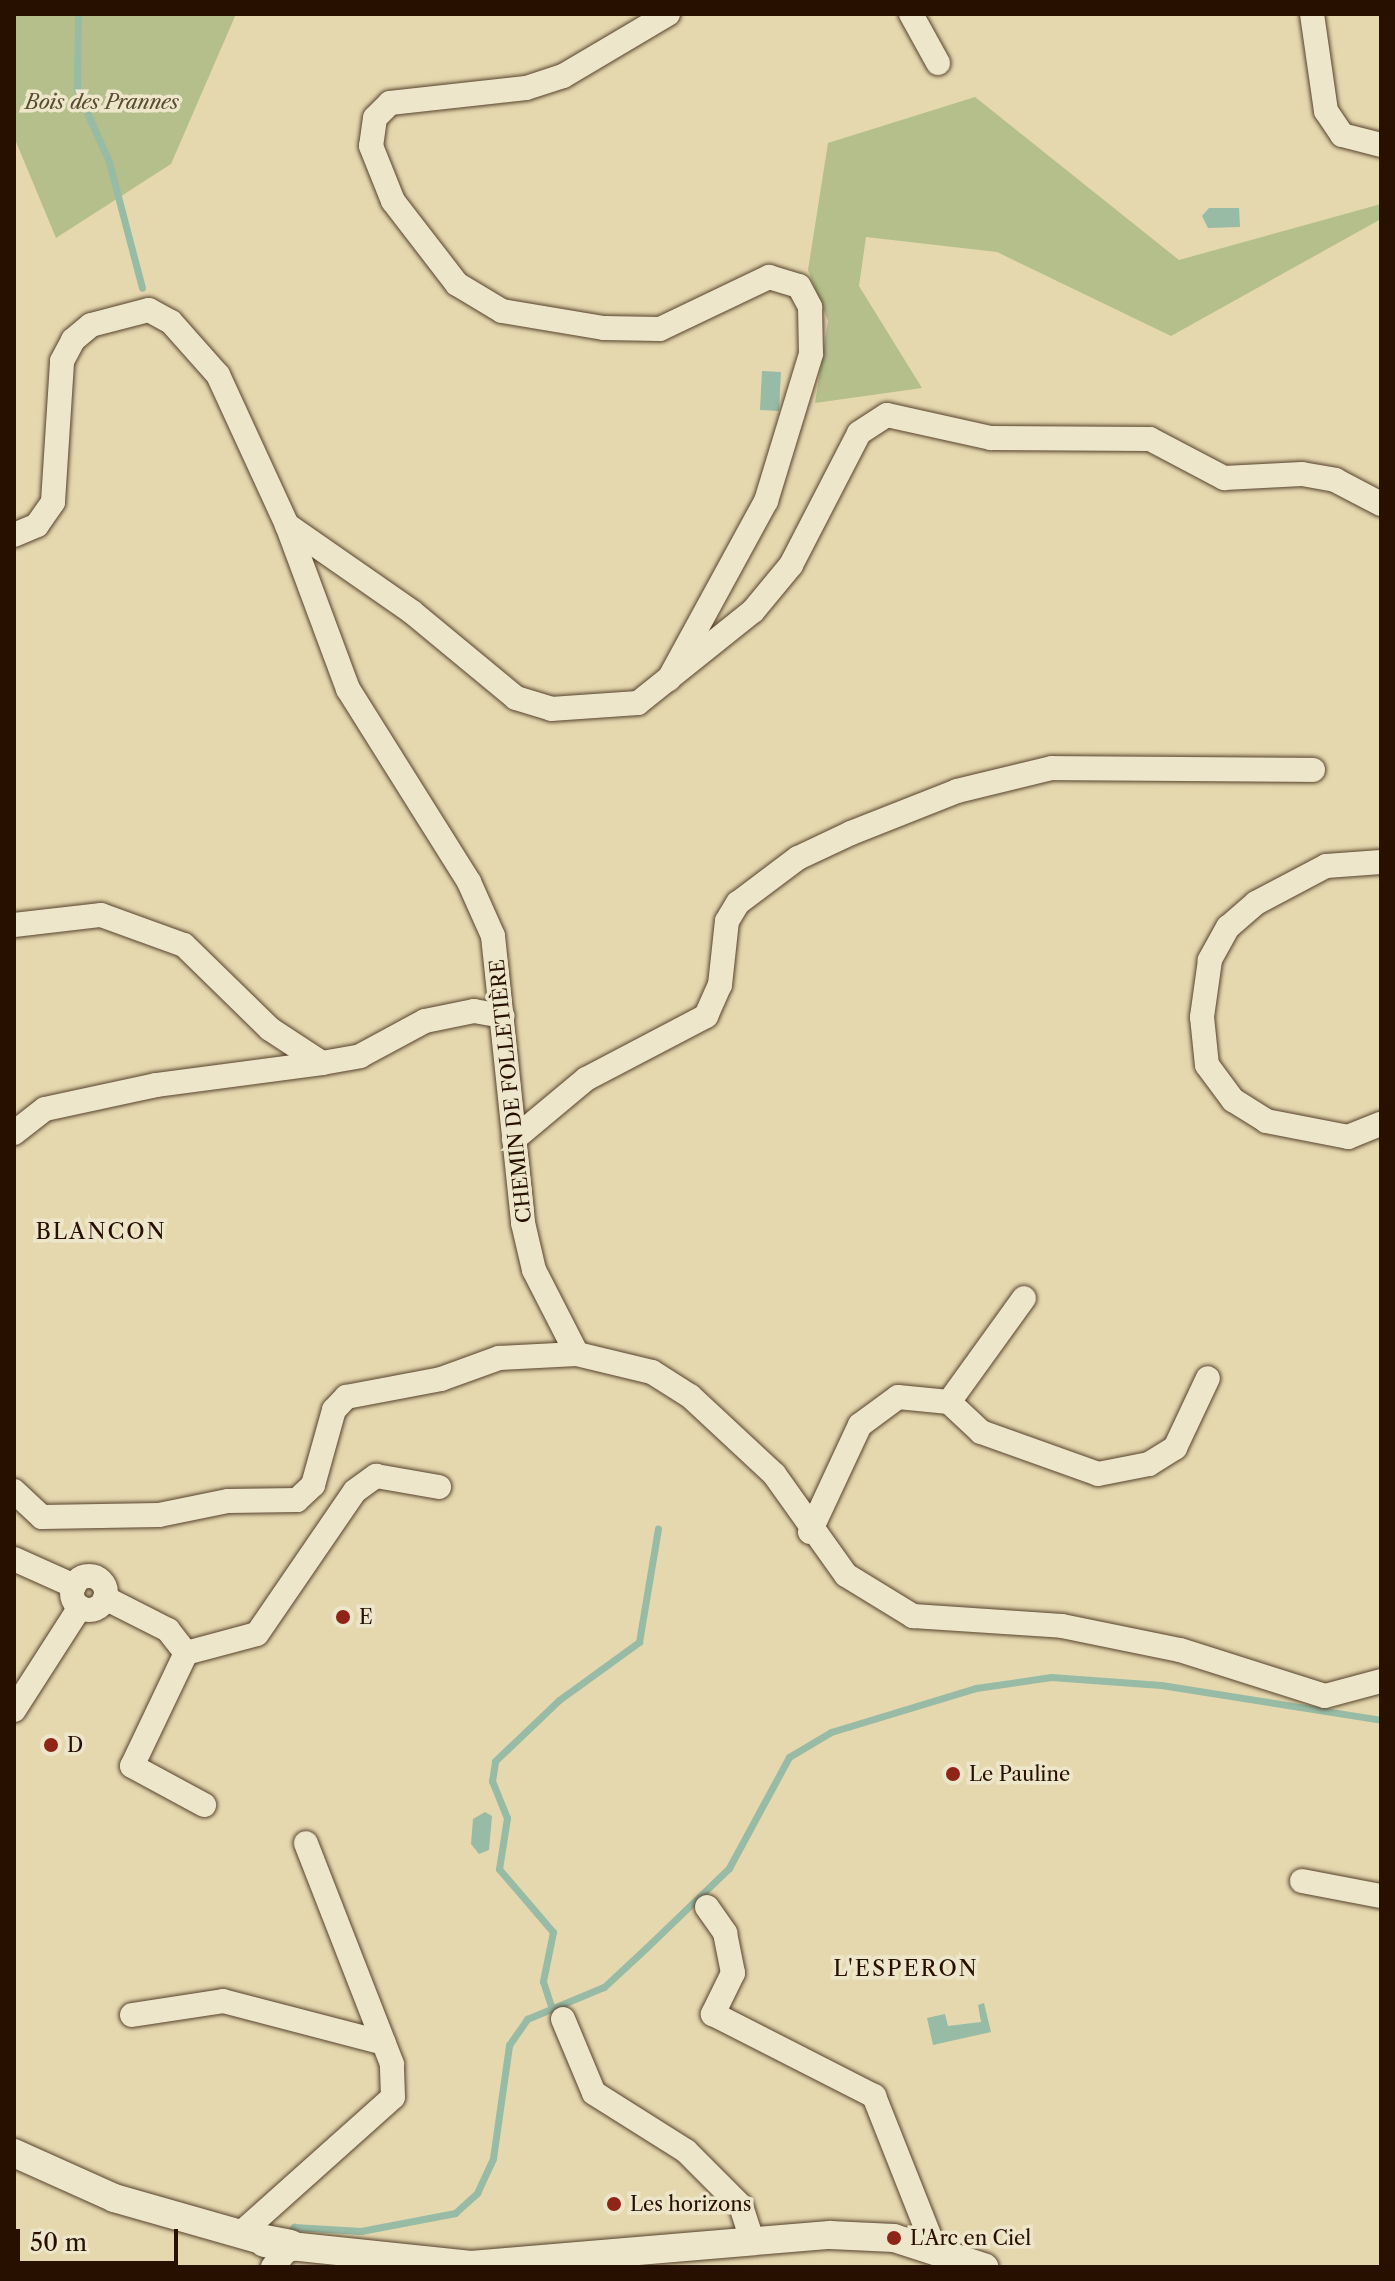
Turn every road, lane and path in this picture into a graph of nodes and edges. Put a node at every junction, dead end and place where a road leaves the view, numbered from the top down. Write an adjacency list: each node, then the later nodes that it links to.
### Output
1 (668, 14): 9 (street)
2 (911, 14): 4 (street)
3 (1312, 14): 5 (street)
4 (938, 63)
5 (1381, 145)
6 (1381, 504): 9 (street)
7 (287, 525): 8 (street, CHEMIN DE FOLLETIÈRE); 9 (street); 13 (street, CHEMIN DE FOLLETIÈRE)
8 (14, 535)
9 (664, 688)
10 (1313, 770): 17 (street)
11 (1381, 862): 15 (street)
12 (14, 925): 14 (street)
13 (503, 1016): 14 (street); 17 (street, CHEMIN DE FOLLETIÈRE)
14 (322, 1063): 16 (street)
15 (1381, 1124)
16 (14, 1133)
17 (514, 1139): 19 (street, CHEMIN DE FOLLETIÈRE)
18 (1024, 1298): 21 (street)
19 (577, 1354): 23 (street); 24 (street)
20 (1208, 1378): 21 (street)
21 (949, 1402): 24 (street)
22 (439, 1487): 27 (street)
23 (14, 1491)
24 (810, 1532): 28 (street)
25 (14, 1559): 26 (street)
26 (77, 1597): 27 (street); 29 (street)
27 (186, 1653): 30 (street)
28 (1381, 1681)
29 (14, 1710)
30 (204, 1805)
31 (306, 1843): 37 (street)
32 (1302, 1881): 33 (street)
33 (1381, 1896)
34 (707, 1907): 41 (street)
35 (132, 2015): 37 (street)
36 (563, 2019): 39 (street)
37 (384, 2043): 40 (street)
38 (14, 2153): 40 (street)
39 (752, 2240): 41 (street); 42 (street)
40 (271, 2247): 42 (street)
41 (935, 2250): 43 (street)
42 (385, 2263)
43 (984, 2267)

